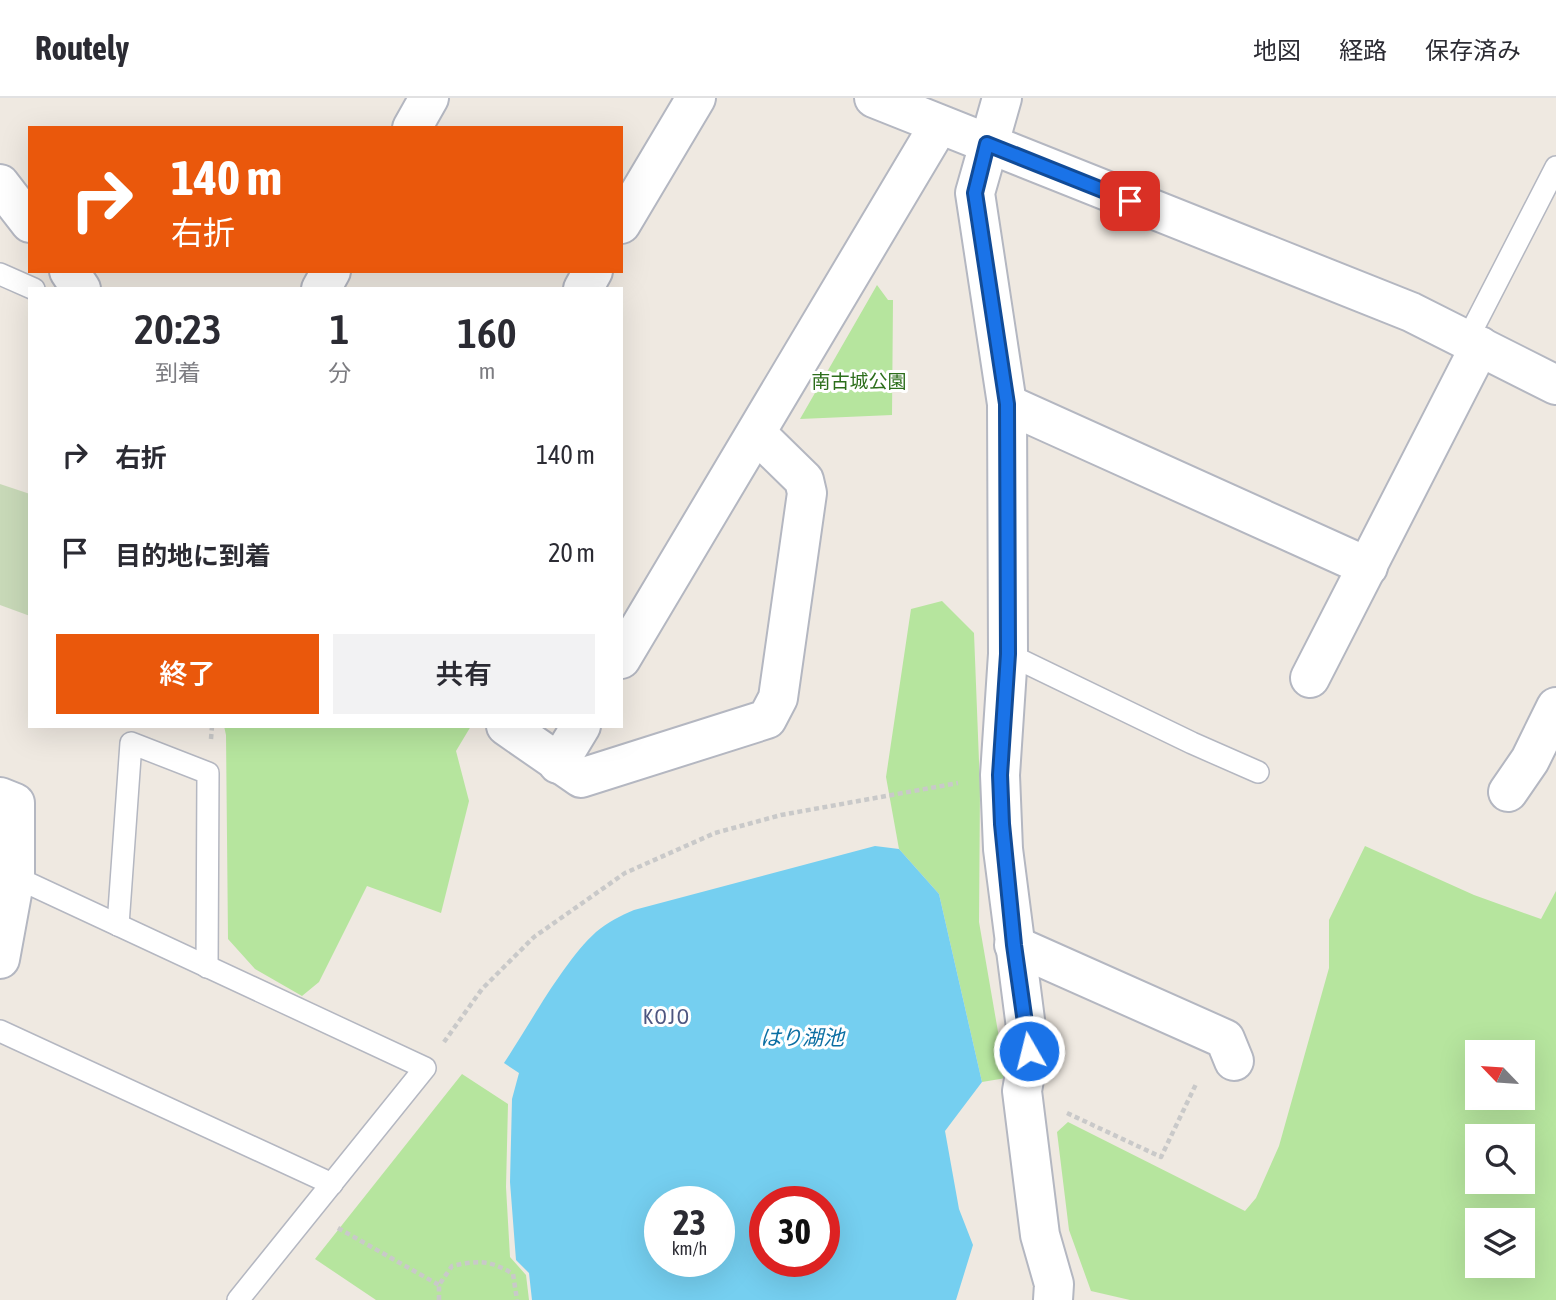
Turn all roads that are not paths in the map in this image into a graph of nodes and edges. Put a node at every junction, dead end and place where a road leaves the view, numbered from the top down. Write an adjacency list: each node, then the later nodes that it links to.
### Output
1 (429, 98): 6 (street)
2 (696, 98): 11 (street)
3 (874, 98): 5 (street)
4 (1002, 98): 7 (street)
5 (939, 125): 7 (street); 17 (street)
6 (413, 126)
7 (987, 144): 14 (street); 16 (street)
8 (1556, 167): 14 (lane)
9 (0, 184): 10 (street)
10 (28, 220)
11 (623, 221)
12 (0, 274): 13 (lane)
13 (29, 287)
14 (1474, 343): 15 (street); 18 (street)
15 (1556, 385)
16 (1007, 404): 18 (street); 19 (street)
17 (757, 434): 20 (street); 25 (street)
18 (1368, 567): 21 (street)
19 (1008, 654): 26 (lane); 31 (street)
20 (623, 656)
21 (1310, 678)
22 (1556, 707): 27 (street)
23 (509, 728): 25 (street)
24 (580, 728): 25 (street)
25 (558, 764)
26 (1258, 772)
27 (1508, 792)
28 (0, 797): 29 (street)
29 (15, 877): 30 (lane); 32 (street)
30 (118, 925): 33 (lane); 33 (lane)
31 (1014, 945): 35 (street); 38 (street)
32 (0, 959)
33 (207, 967): 36 (lane)
34 (0, 1031): 36 (lane)
35 (1230, 1050)
36 (332, 1184): 37 (lane)
37 (238, 1300)
38 (1053, 1300)

